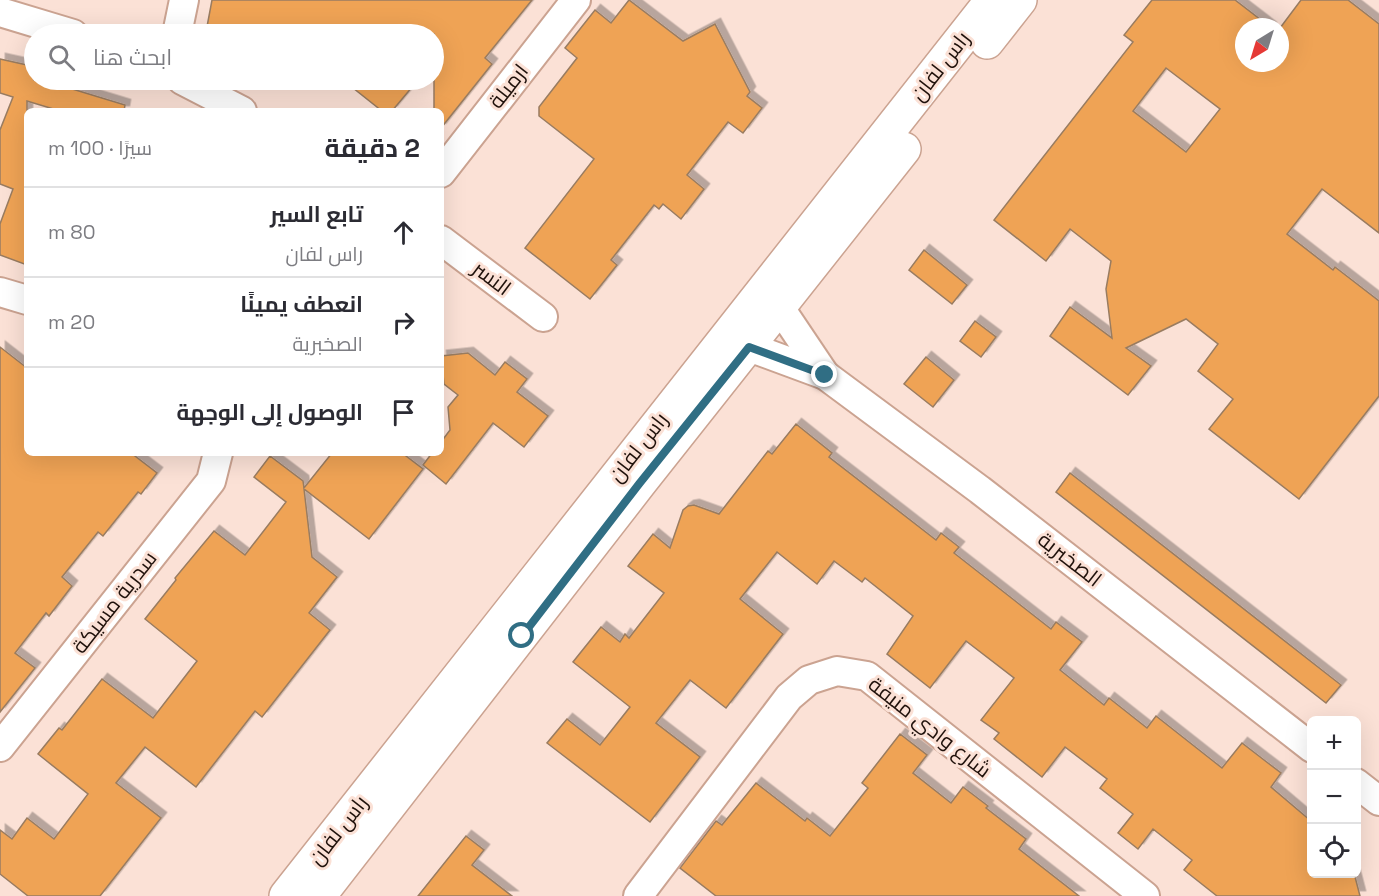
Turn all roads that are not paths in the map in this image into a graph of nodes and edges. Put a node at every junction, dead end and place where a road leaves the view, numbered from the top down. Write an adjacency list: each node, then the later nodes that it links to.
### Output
1 (184, 0): 7 (street)
2 (576, 0): 10 (street, ارميلة)
3 (992, 0): 23 (street, راس لفان)
4 (1020, 0): 14 (street, راس لفان)
5 (0, 12): 6 (street)
6 (40, 24)
7 (179, 24)
8 (201, 90): 9 (street)
9 (236, 108)
10 (444, 169)
11 (444, 242): 15 (street, النسر)
12 (0, 292): 13 (street)
13 (24, 299)
14 (780, 308): 16 (street, راس لفان); 17 (street, الصخبرية)
15 (543, 317)
16 (749, 347): 17 (street, الصخبرية); 24 (street, راس لفان)
17 (825, 375): 19 (street, الصخبرية)
18 (217, 456): 20 (street, سدرية مسيكة)
19 (1307, 745)
20 (0, 747)
21 (1361, 787): 22 (street)
22 (1379, 801)
23 (286, 896)
24 (319, 896)
25 (638, 896): 26 (street, شارع وادي منيفة)
26 (1145, 896)

